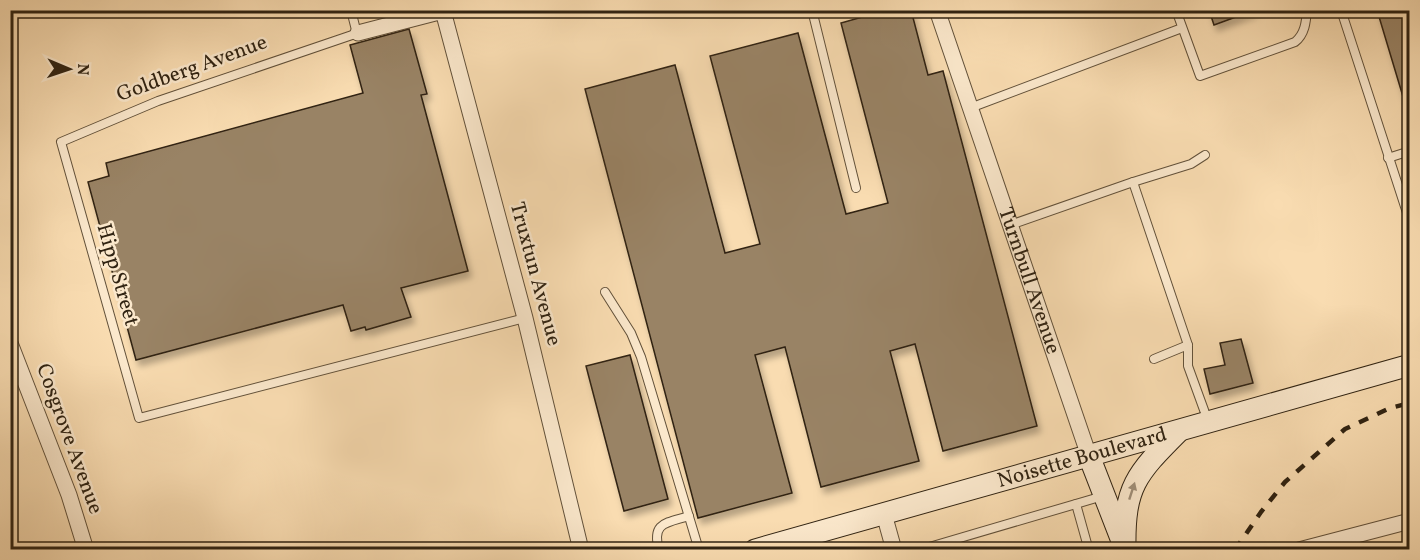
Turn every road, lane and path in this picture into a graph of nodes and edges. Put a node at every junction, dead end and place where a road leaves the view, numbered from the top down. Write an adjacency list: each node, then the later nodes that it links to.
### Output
1 (351, 10): 9 (lane)
2 (812, 10): 16 (lane)
3 (937, 10): 10 (street, Turnbull Avenue)
4 (1176, 10): 8 (lane)
5 (1307, 10): 8 (lane)
6 (1341, 10): 14 (lane)
7 (443, 11): 9 (street, Goldberg Avenue); 20 (street, Truxtun Avenue)
8 (1182, 28): 10 (lane)
9 (358, 34): 11 (lane, Goldberg Avenue)
10 (970, 108): 18 (street, Turnbull Avenue)
11 (61, 142): 20 (lane, Hipp Street)
12 (1410, 151): 14 (lane)
13 (1205, 155): 15 (lane)
14 (1388, 158): 17 (lane)
15 (1133, 182): 18 (lane); 22 (lane)
16 (856, 188)
17 (1410, 222)
18 (1010, 225): 27 (street, Turnbull Avenue)
19 (605, 292): 31 (lane)
20 (525, 318): 34 (street, Truxtun Avenue)
21 (10, 343): 33 (street, Cosgrove Avenue)
22 (1188, 345): 23 (lane); 25 (lane)
23 (1154, 359)
24 (1410, 366): 25 (street, Noisette Boulevard)
25 (1208, 422): 26 (street, Noisette Boulevard)
26 (1179, 430): 27 (street, Noisette Boulevard); 41 (street, one-way to 26)
27 (1089, 456): 28 (street, Turnbull Avenue); 30 (street, Noisette Boulevard)
28 (1104, 496): 29 (lane); 41 (street, Turnbull Avenue)
29 (1076, 504): 39 (lane); 40 (lane)
30 (884, 514): 37 (street, Noisette Boulevard); 38 (street)
31 (689, 516): 35 (lane); 36 (lane)
32 (1410, 520): 42 (street)
33 (86, 549)
34 (581, 549)
35 (658, 549)
36 (699, 549)
37 (755, 549)
38 (894, 549)
39 (920, 549)
40 (1080, 549)
41 (1125, 549)
42 (1299, 549)

